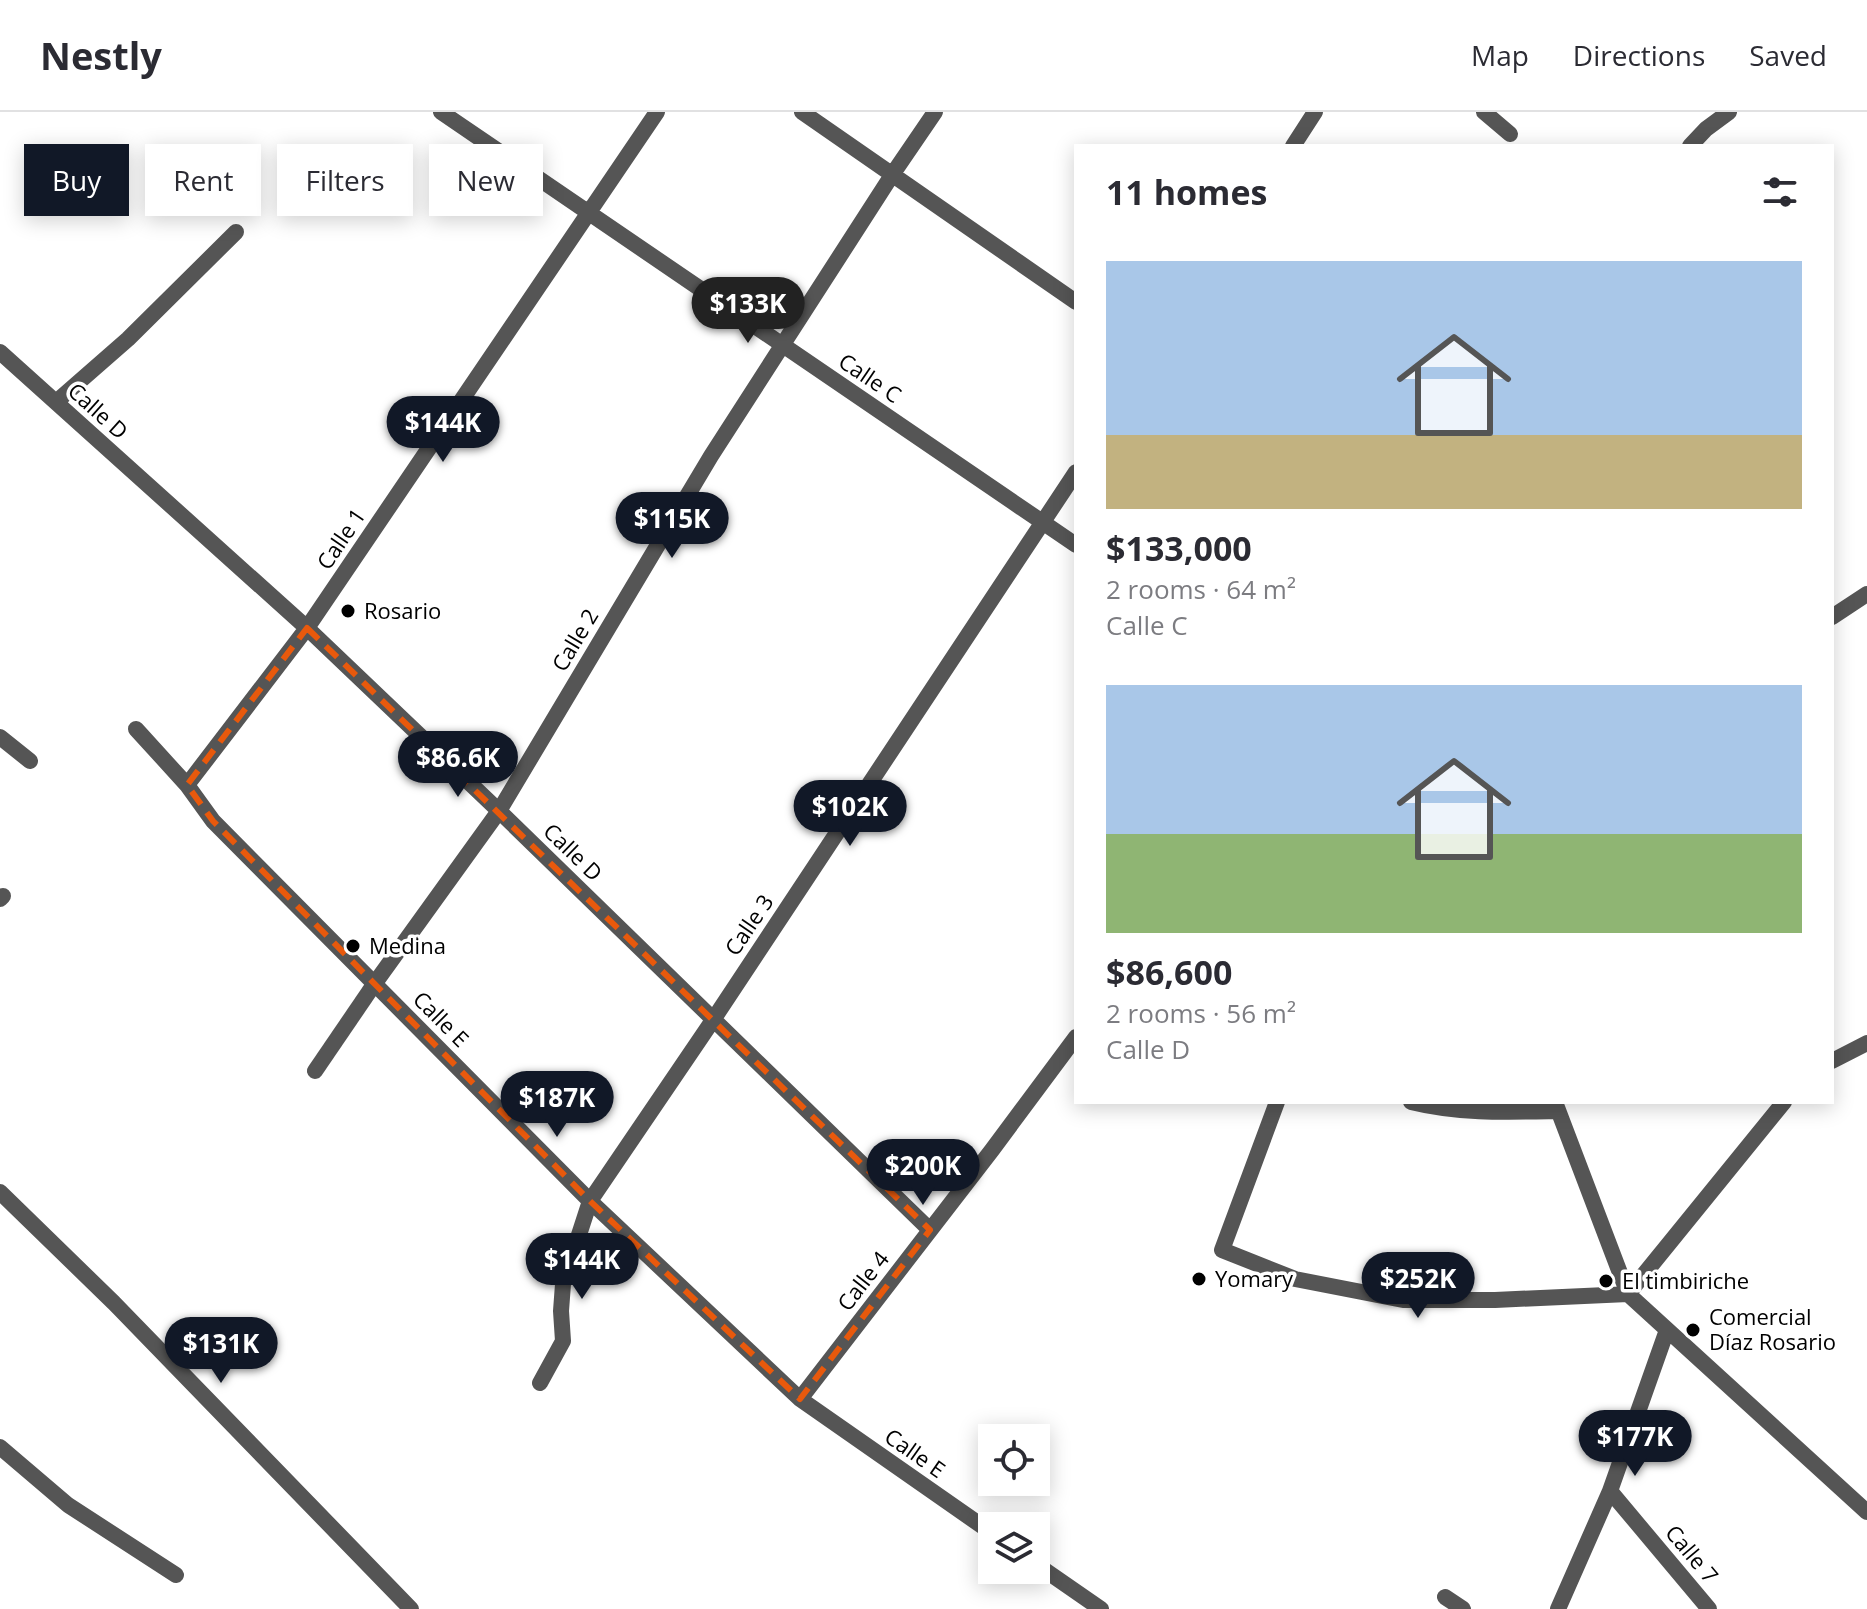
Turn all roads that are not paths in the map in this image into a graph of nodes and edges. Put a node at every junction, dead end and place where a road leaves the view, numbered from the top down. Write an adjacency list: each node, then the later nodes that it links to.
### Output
1 (441, 112): 12 (street, Calle C)
2 (657, 112): 12 (street, Calle 1)
3 (802, 112): 11 (street)
4 (935, 112): 11 (street, Calle 2)
5 (1315, 112): 9 (street)
6 (1484, 112): 8 (street)
7 (1729, 112): 10 (street)
8 (1510, 134)
9 (1294, 144)
10 (1692, 144)
11 (892, 175): 14 (street); 15 (street, Calle 2)
12 (589, 212): 15 (street, Calle C); 23 (street, Calle 1)
13 (236, 232): 17 (street)
14 (1074, 301)
15 (783, 345): 19 (street, Calle C); 28 (street, Calle 2)
16 (0, 352): 17 (street, Calle D)
17 (56, 402): 23 (street, Calle D)
18 (1074, 475): 19 (street, Calle 3)
19 (1043, 522): 20 (street, Calle C); 30 (street, Calle 3)
20 (1074, 544)
21 (1867, 594): 22 (street)
22 (1834, 616)
23 (307, 628): 27 (street, Calle 1); 28 (street, Calle D)
24 (136, 729): 27 (street, Calle E)
25 (0, 737): 26 (street)
26 (30, 761)
27 (187, 785): 29 (street, Calle E)
28 (499, 811): 29 (street, Calle 2); 30 (street, Calle D)
29 (375, 983): 34 (street, Calle 2); 40 (street, Calle E)
30 (713, 1020): 40 (street, Calle 3); 41 (street, Calle D)
31 (1074, 1040): 41 (street, Calle 4)
32 (1867, 1043): 33 (street)
33 (1834, 1060)
34 (315, 1071)
35 (1276, 1104): 42 (street)
36 (1420, 1104): 38 (street)
37 (1782, 1104): 42 (street)
38 (1557, 1107): 42 (street)
39 (0, 1192): 53 (street)
40 (590, 1201): 44 (street, Calle 3); 45 (street, Calle E)
41 (930, 1230): 45 (street, Calle 4)
42 (1628, 1294): 43 (street)
43 (1667, 1330): 47 (street); 48 (street)
44 (540, 1383)
45 (800, 1399): 49 (street, Calle E)
46 (0, 1447): 51 (street)
47 (1610, 1491): 56 (street); 57 (street, Calle 7)
48 (1867, 1512)
49 (978, 1523)
50 (1050, 1574): 54 (street)
51 (176, 1575)
52 (1445, 1597): 55 (street)
53 (411, 1609)
54 (1101, 1609)
55 (1463, 1609)
56 (1558, 1609)
57 (1709, 1609)

